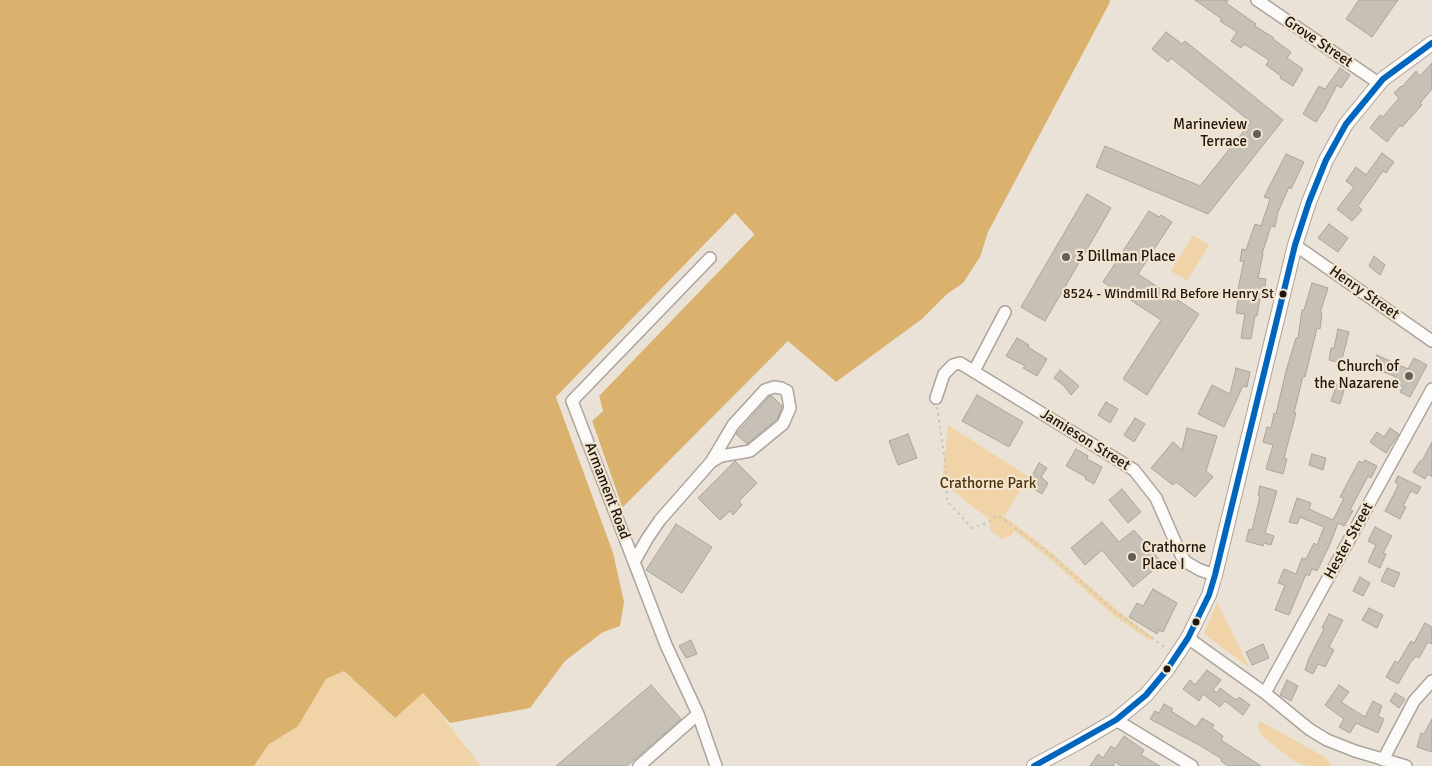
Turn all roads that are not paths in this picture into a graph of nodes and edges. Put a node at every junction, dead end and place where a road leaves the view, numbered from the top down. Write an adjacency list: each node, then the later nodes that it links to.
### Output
1 (1257, 0): 3 (street, Grove Street)
2 (1432, 43): 3 (main road)
3 (1380, 84): 4 (main road)
4 (1295, 245): 7 (street, Henry Street); 13 (main road)
5 (710, 258): 12 (street, Armament Road)
6 (1005, 312): 8 (street)
7 (1432, 341)
8 (972, 370): 10 (street); 13 (street, Jamieson Street)
9 (1432, 388): 16 (street, Hester Street)
10 (936, 398)
11 (711, 462): 11 (street); 12 (street)
12 (634, 562): 17 (street, Armament Road)
13 (1215, 575): 14 (main road)
14 (1188, 638): 16 (street); 18 (main road)
15 (1432, 681): 19 (street)
16 (1265, 693): 19 (street)
17 (698, 714): 20 (street); 21 (street, Armament Road)
18 (1116, 720): 22 (main road); 23 (street)
19 (1383, 760): 24 (street)
20 (639, 766)
21 (716, 766)
22 (1034, 766)
23 (1192, 766)
24 (1406, 766)

